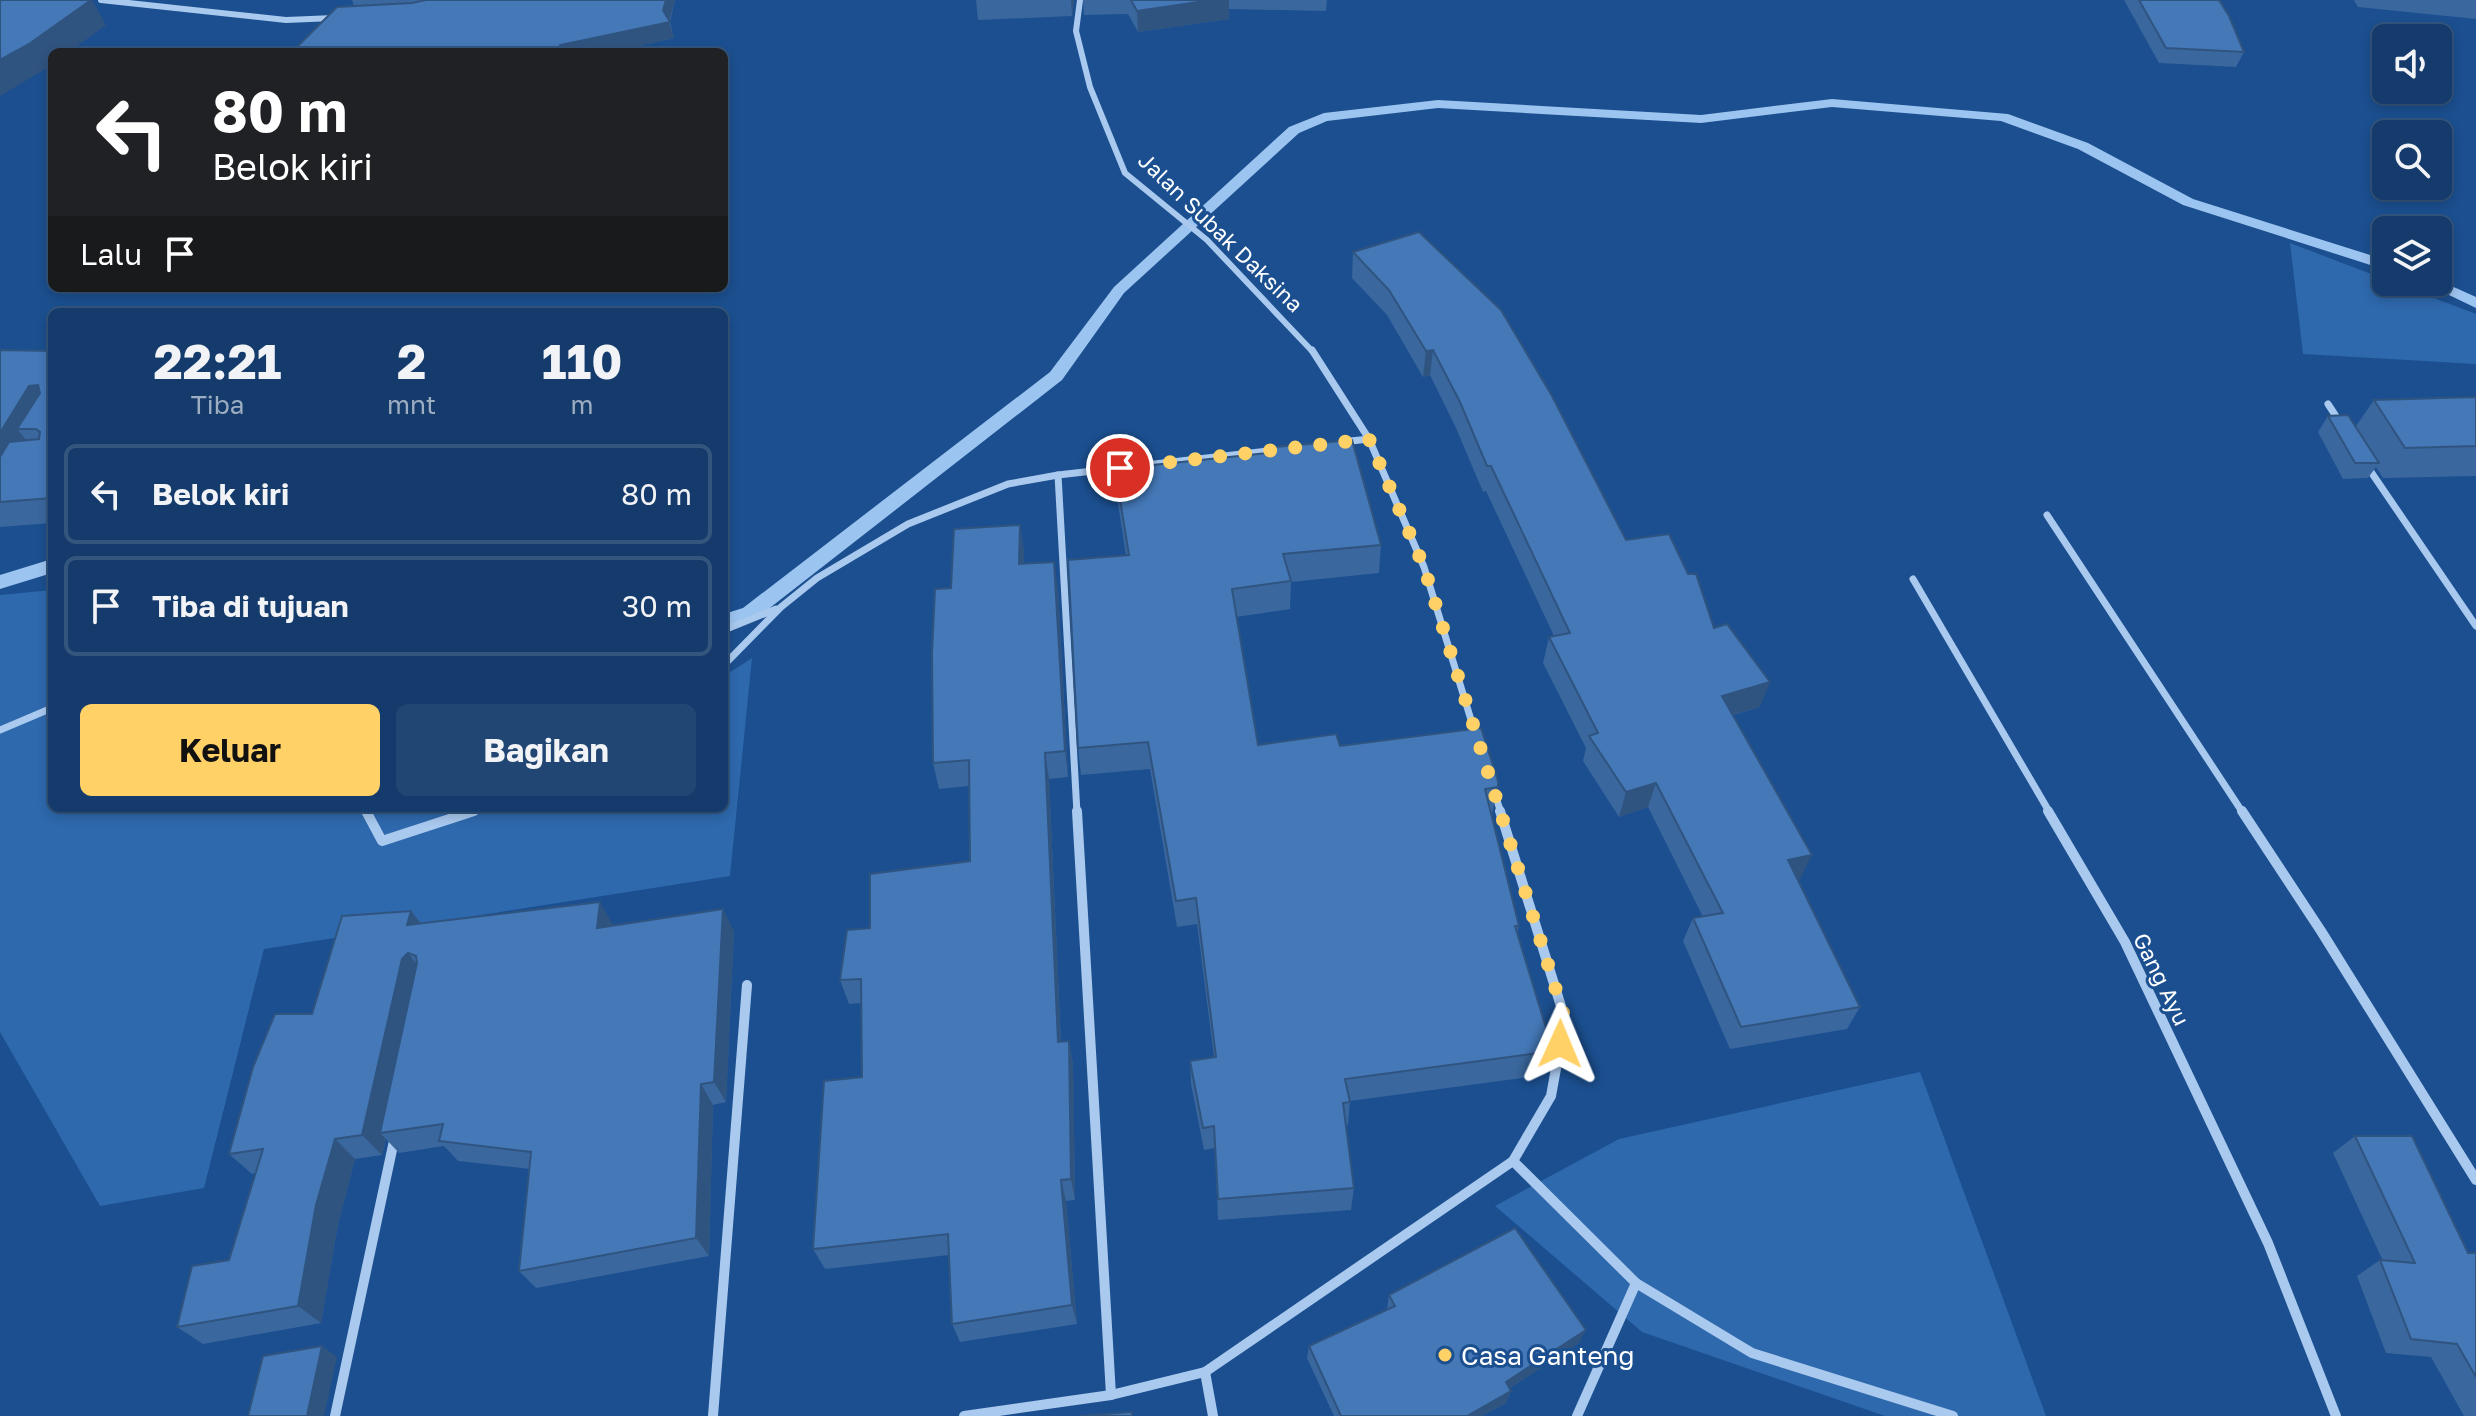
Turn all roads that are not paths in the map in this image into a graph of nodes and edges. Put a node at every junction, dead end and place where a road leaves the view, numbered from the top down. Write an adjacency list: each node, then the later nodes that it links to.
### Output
1 (101, 0): 4 (street)
2 (181, 0): 4 (street)
3 (1080, 0): 8 (street, Jalan Subak Daksina)
4 (170, 10): 5 (street)
5 (340, 18)
6 (2328, 404): 7 (street)
7 (2344, 429)
8 (1369, 439): 9 (street); 21 (street, Jalan Subak Daksina)
9 (1338, 443)
10 (1291, 448): 12 (street)
11 (2359, 453): 16 (street)
12 (1058, 475): 15 (street); 31 (street)
13 (2047, 515): 28 (street)
14 (1913, 579): 38 (street, Gang Ayu)
15 (781, 607): 17 (street); 18 (street)
16 (2476, 626)
17 (728, 628)
18 (728, 661)
19 (48, 710): 20 (street)
20 (0, 730)
21 (1480, 748)
22 (1490, 778): 27 (street)
23 (366, 812): 24 (street)
24 (471, 812)
25 (747, 985): 33 (street)
26 (398, 1122): 32 (street)
27 (1513, 1161): 29 (street); 30 (street)
28 (2476, 1180)
29 (1636, 1283): 36 (street); 37 (street)
30 (1205, 1372): 31 (street); 35 (street)
31 (1111, 1395): 34 (street)
32 (335, 1416)
33 (713, 1416)
34 (964, 1416)
35 (1213, 1416)
36 (1577, 1416)
37 (1953, 1416)
38 (2336, 1416)

